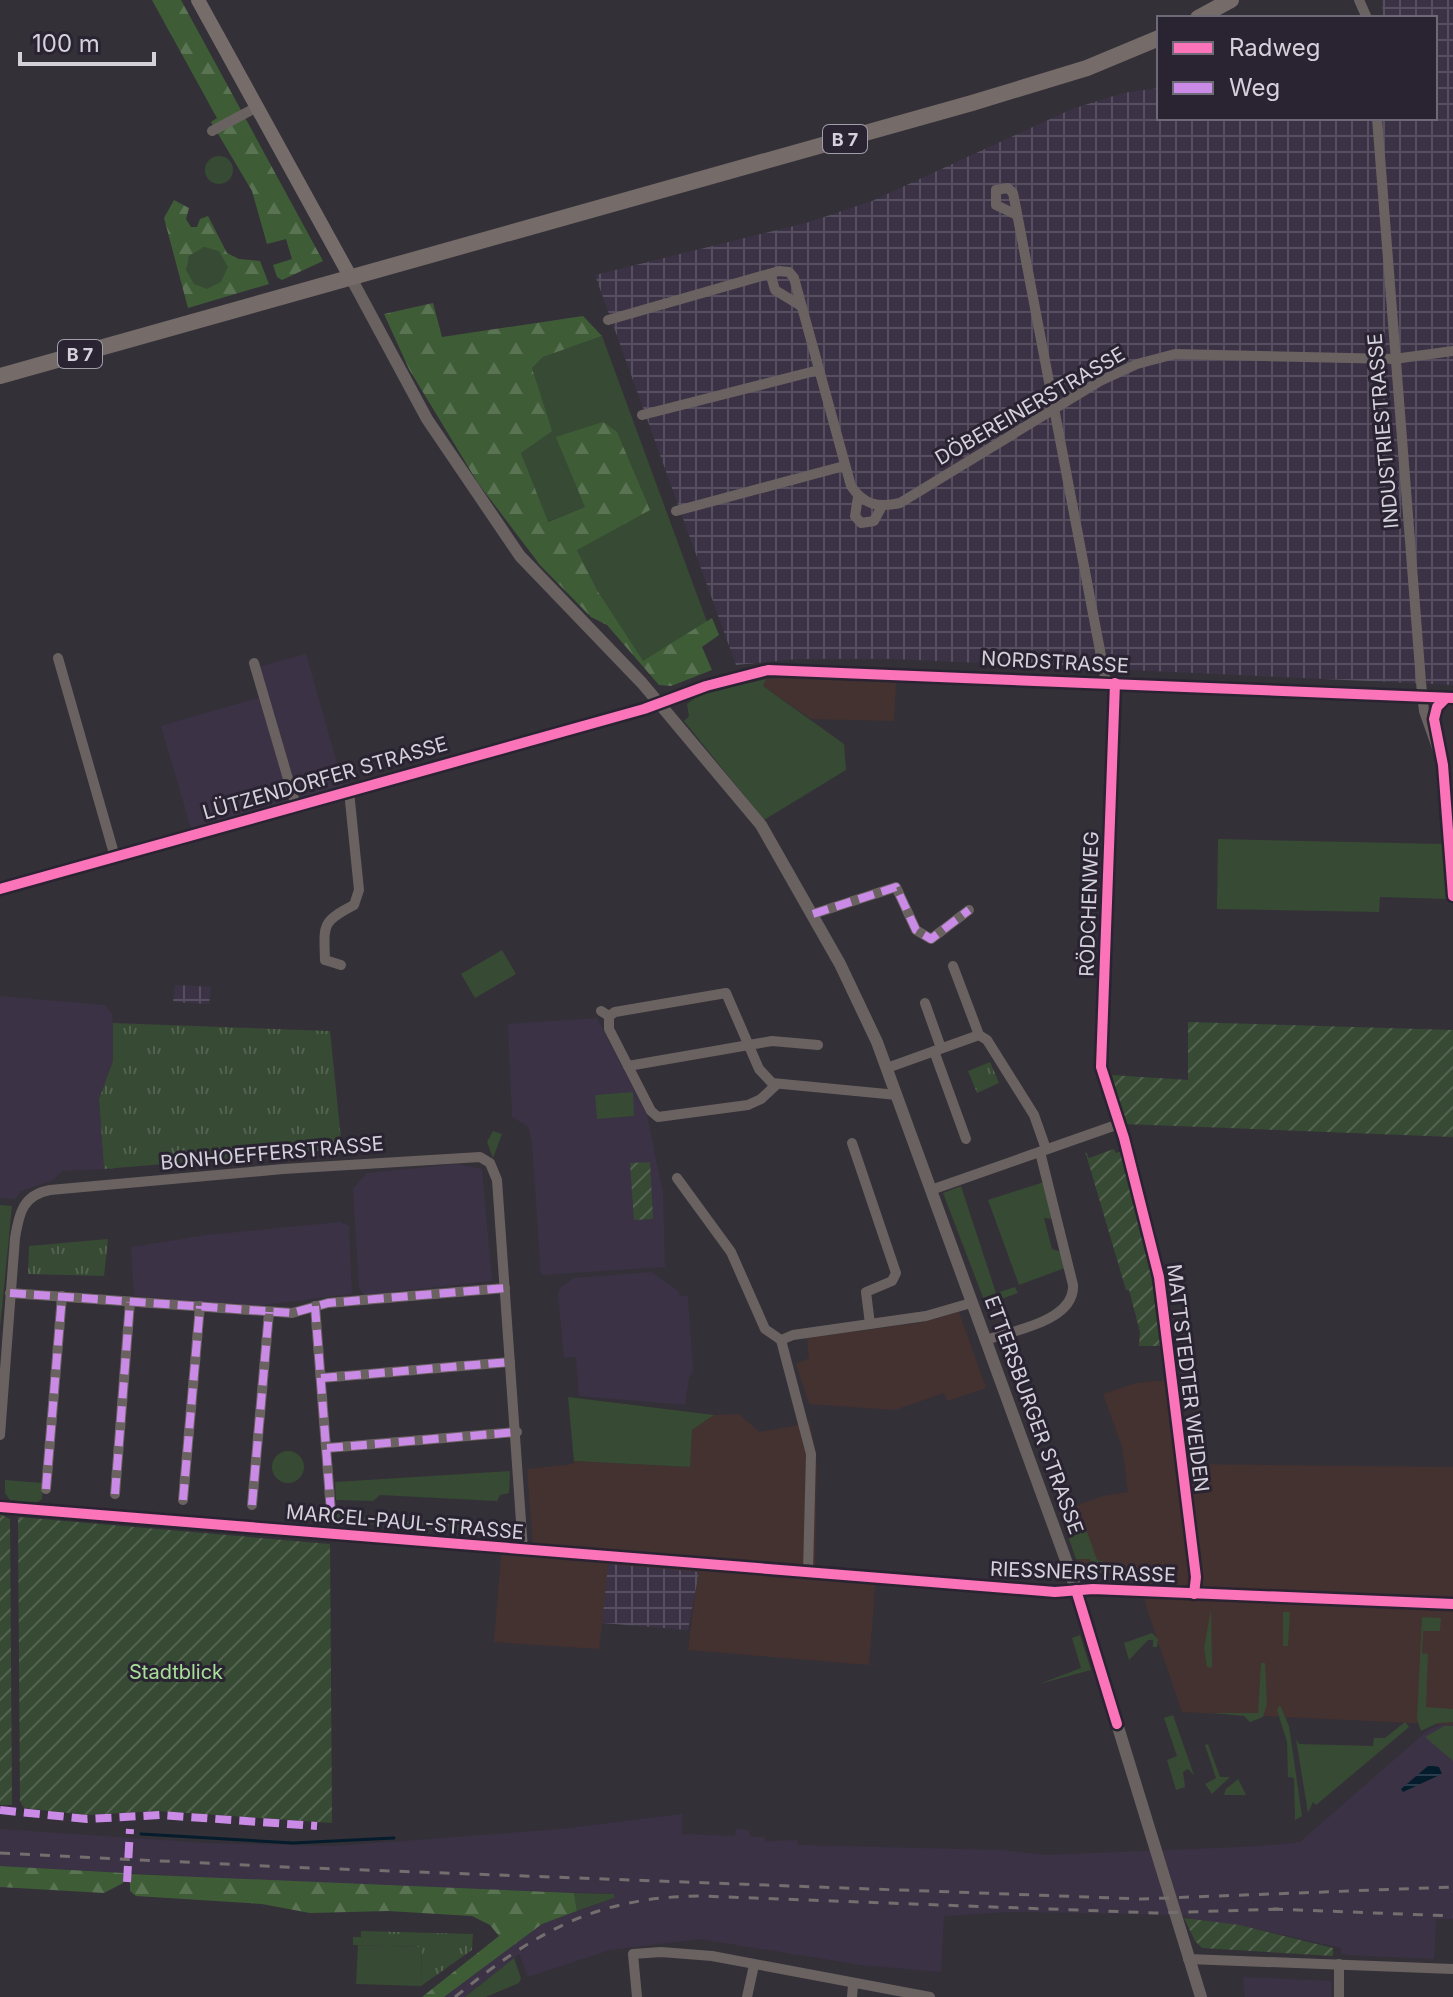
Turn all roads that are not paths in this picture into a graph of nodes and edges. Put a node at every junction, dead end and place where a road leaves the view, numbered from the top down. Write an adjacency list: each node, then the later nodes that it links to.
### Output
1 (198, 0): 5 (main road)
2 (1231, 0): 3 (main road)
3 (1202, 16)
4 (1157, 39): 10 (main road, B 7)
5 (257, 107): 7 (street); 10 (main road)
6 (1377, 120): 14 (street, INDUSTRIESTRASSE)
7 (212, 131)
8 (1017, 215): 17 (street, RÖDCHENWEG)
9 (771, 276): 11 (street); 11 (street); 12 (street)
10 (351, 278): 16 (main road, B 7); 28 (street, ETTERSBURGER STRASSE)
11 (801, 306): 15 (street)
12 (608, 320)
13 (1453, 351): 14 (street, DÖBEREINERSTRASSE)
14 (1394, 359): 17 (street, DÖBEREINERSTRASSE); 26 (street, INDUSTRIESTRASSE)
15 (819, 370): 18 (street); 19 (street)
16 (0, 376)
17 (1053, 410): 21 (street, DÖBEREINERSTRASSE); 25 (street, RÖDCHENWEG)
18 (642, 415)
19 (844, 466): 20 (street); 22 (street)
20 (858, 497): 21 (street); 21 (street, DÖBEREINERSTRASSE)
21 (882, 506)
22 (676, 511)
23 (58, 658): 32 (street)
24 (254, 663): 31 (street, LÜTZENDORFER STRASSE)
25 (1111, 683): 26 (street, NORDSTRASSE); 28 (street, NORDSTRASSE); 48 (street, RÖDCHENWEG)
26 (1422, 696): 27 (street, NORDSTRASSE); 29 (street, INDUSTRIESTRASSE)
27 (1450, 698): 29 (street, INDUSTRIESTRASSE)
28 (660, 703): 30 (street, LÜTZENDORFER STRASSE); 36 (street, ETTERSBURGER STRASSE)
29 (1435, 737): 34 (street, INDUSTRIESTRASSE)
30 (349, 791): 31 (street, LÜTZENDORFER STRASSE); 37 (street, LÜTZENDORFER STRASSE)
31 (296, 806): 32 (street, LÜTZENDORFER STRASSE)
32 (115, 857): 33 (street, LÜTZENDORFER STRASSE)
33 (1, 886)
34 (1453, 896)
35 (969, 910): 36 (street)
36 (813, 914): 45 (street, ETTERSBURGER STRASSE)
37 (341, 965)
38 (953, 966): 40 (street)
39 (925, 1003): 43 (street)
40 (979, 1035): 43 (street); 51 (street)
41 (749, 1045): 42 (street); 44 (street); 44 (street); 46 (street)
42 (818, 1045)
43 (938, 1049): 45 (street); 49 (street)
44 (628, 1066): 46 (street)
45 (887, 1068): 47 (street, ETTERSBURGER STRASSE)
46 (776, 1085): 47 (street)
47 (897, 1095): 53 (street, ETTERSBURGER STRASSE)
48 (1119, 1124): 51 (street); 80 (street, MATTSTEDTER WEIDEN)
49 (966, 1139)
50 (852, 1143): 62 (street)
51 (1043, 1150): 53 (street); 64 (street)
52 (677, 1178): 63 (street)
53 (931, 1190): 58 (street, ETTERSBURGER STRASSE)
54 (505, 1288): 55 (street, BONHOEFFERSTRASSE); 60 (street); 65 (street, BONHOEFFERSTRASSE)
55 (10, 1293): 56 (street); 66 (street, BONHOEFFERSTRASSE)
56 (62, 1296): 57 (street); 71 (street)
57 (130, 1302): 59 (street); 72 (street)
58 (971, 1303): 62 (street); 64 (street, ETTERSBURGER STRASSE)
59 (200, 1306): 61 (street); 73 (street)
60 (315, 1306): 61 (street); 67 (street)
61 (269, 1312): 74 (street)
62 (870, 1324): 63 (street)
63 (781, 1340): 78 (street)
64 (985, 1340): 79 (street, ETTERSBURGER STRASSE)
65 (510, 1362): 67 (street); 68 (street, BONHOEFFERSTRASSE)
66 (2, 1368): 69 (street, BONHOEFFERSTRASSE)
67 (321, 1378): 70 (street)
68 (517, 1432): 70 (street); 77 (street, BONHOEFFERSTRASSE)
69 (0, 1435)
70 (327, 1448): 76 (street)
71 (46, 1489)
72 (115, 1494)
73 (183, 1500)
74 (252, 1505)
75 (0, 1507): 77 (street, MARCEL-PAUL-STRASSE)
76 (331, 1512)
77 (523, 1550): 78 (street, MARCEL-PAUL-STRASSE)
78 (808, 1572): 79 (street, RIESSNERSTRASSE)
79 (1076, 1590): 80 (street, RIESSNERSTRASSE); 82 (street, ETTERSBURGER STRASSE)
80 (1194, 1594): 81 (street, RIESSNERSTRASSE)
81 (1453, 1604)
82 (1188, 1959): 83 (street); 90 (street, ETTERSBURGER STRASSE)
83 (1339, 1964): 85 (street); 91 (street)
84 (754, 1965): 86 (street); 87 (street); 88 (street)
85 (1453, 1969)
86 (853, 1991): 89 (street)
87 (637, 1997)
88 (747, 1997)
89 (930, 1997)
90 (1201, 1997)
91 (1339, 1997)

